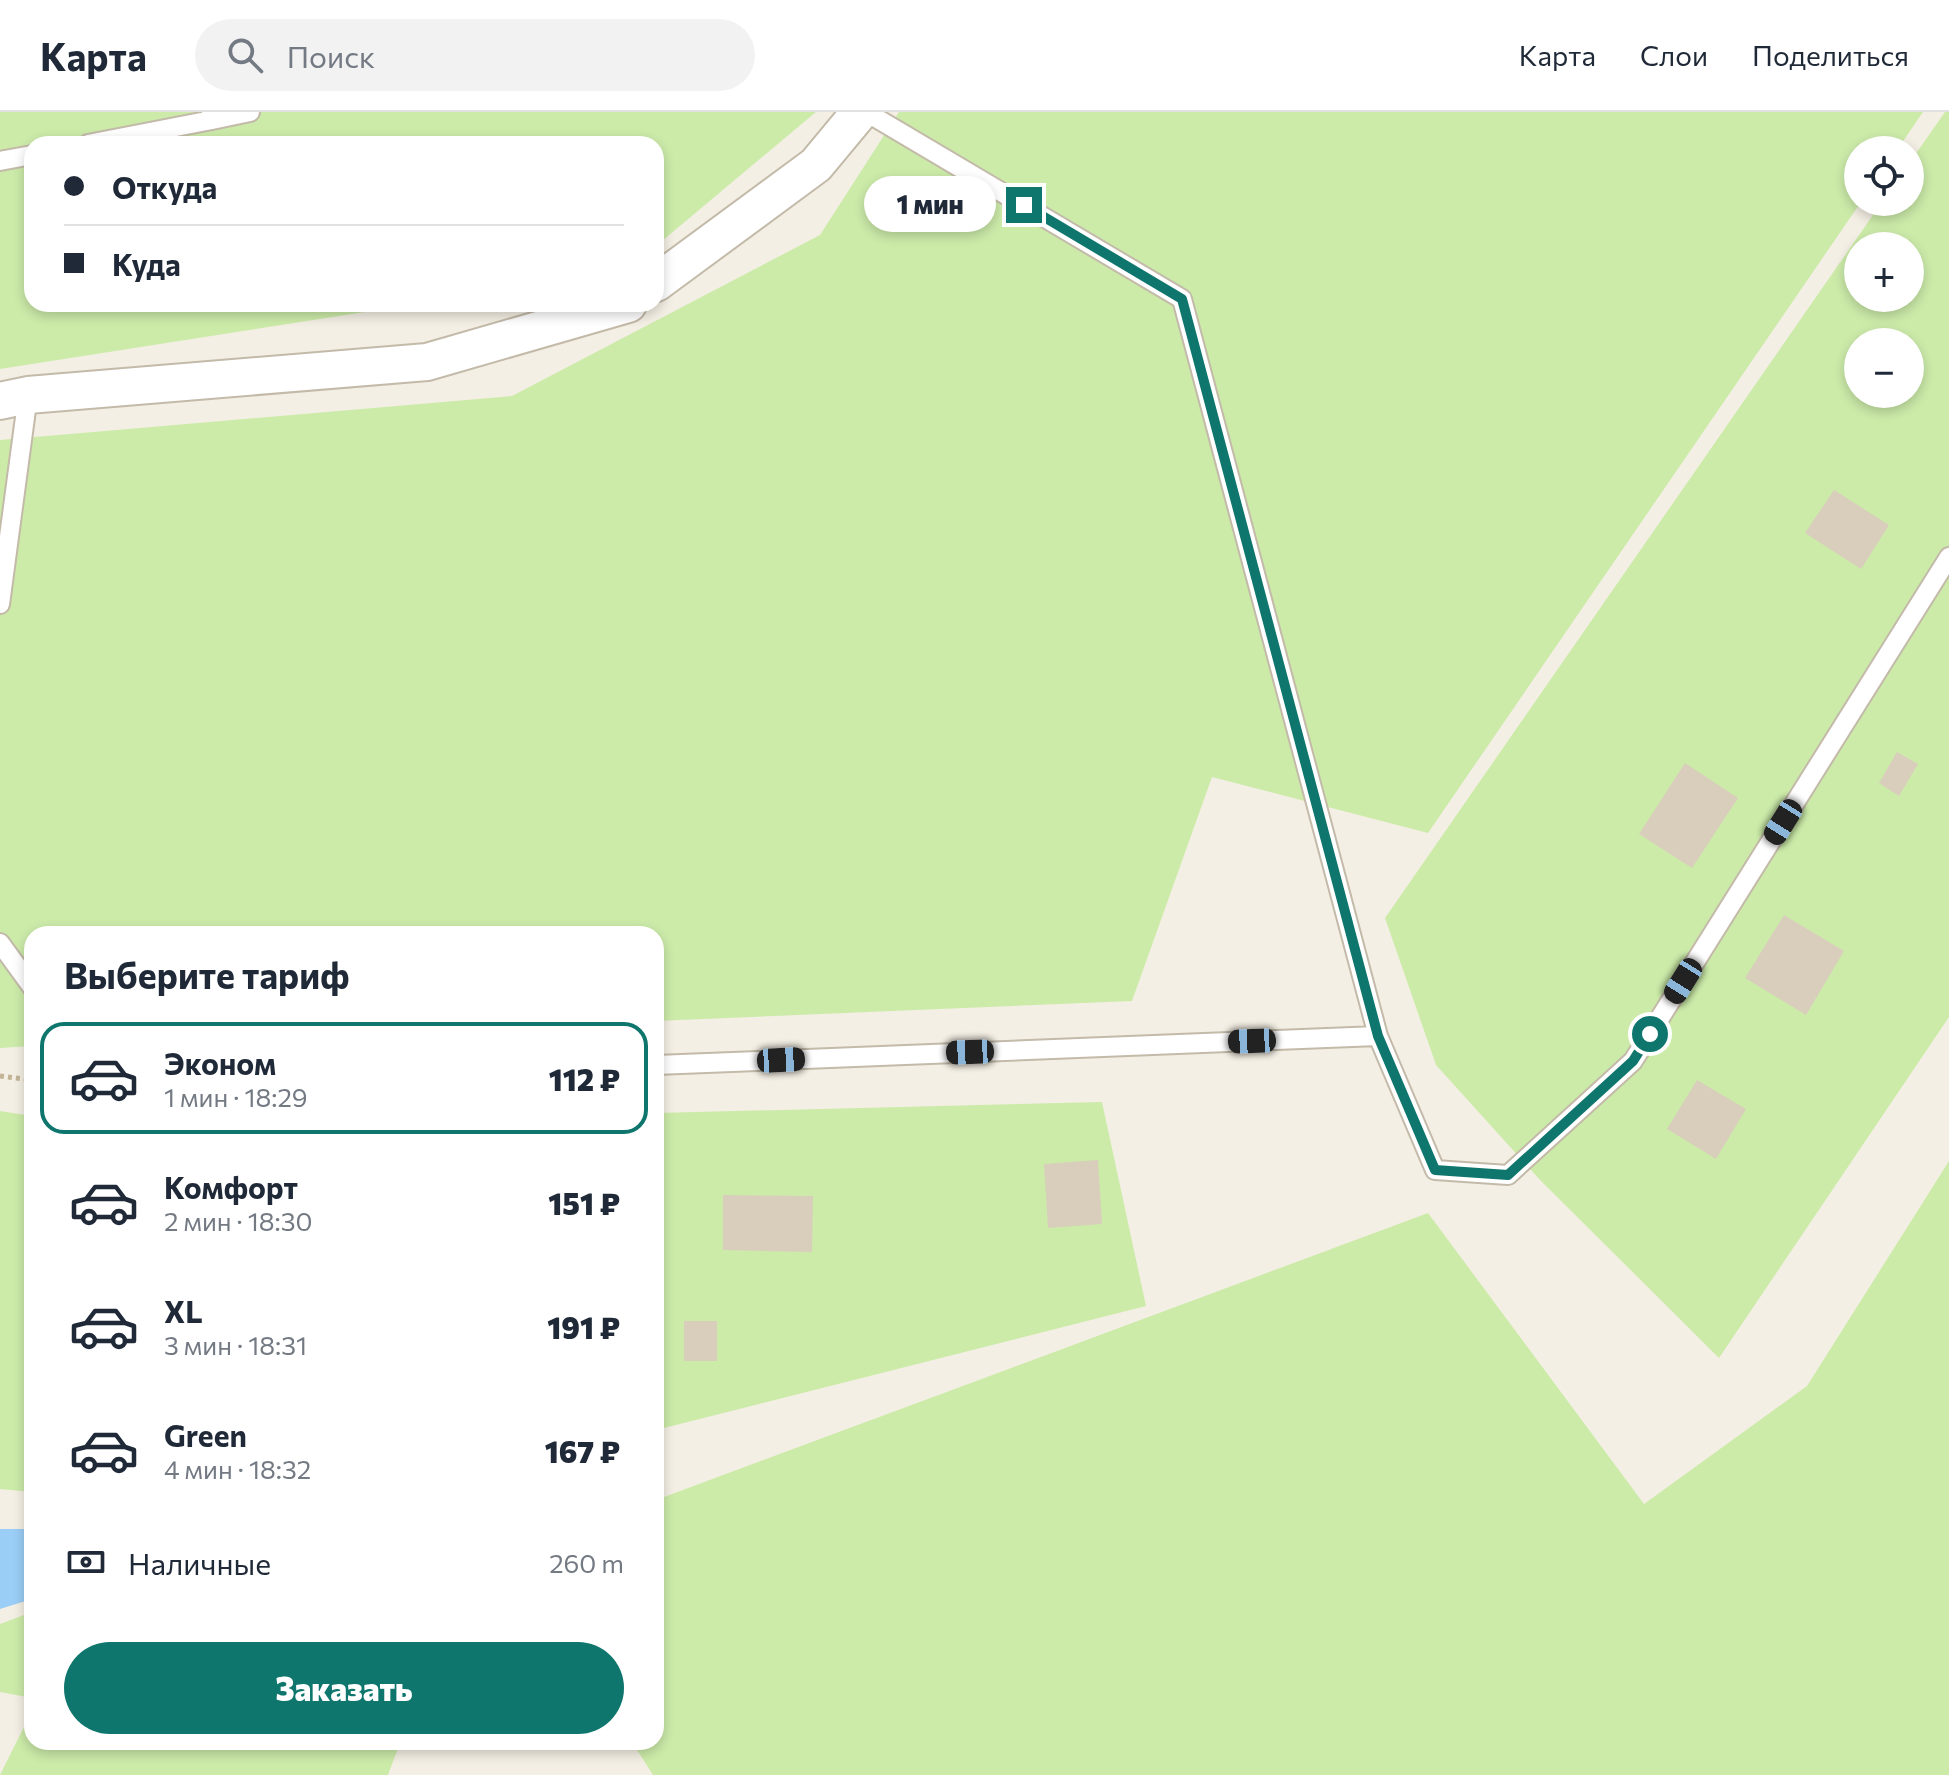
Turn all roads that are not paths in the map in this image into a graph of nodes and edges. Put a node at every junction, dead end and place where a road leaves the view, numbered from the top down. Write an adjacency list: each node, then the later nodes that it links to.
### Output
1 (250, 112): 4 (lane)
2 (860, 112): 8 (street)
3 (866, 112): 15 (lane)
4 (211, 116): 5 (lane)
5 (123, 136)
6 (24, 156): 7 (lane)
7 (0, 161)
8 (664, 277)
9 (600, 312): 10 (street)
10 (14, 398): 12 (lane)
11 (1949, 557): 15 (lane)
12 (0, 604)
13 (0, 943): 14 (lane)
14 (24, 976)
15 (1378, 1036): 16 (lane)
16 (664, 1065)

